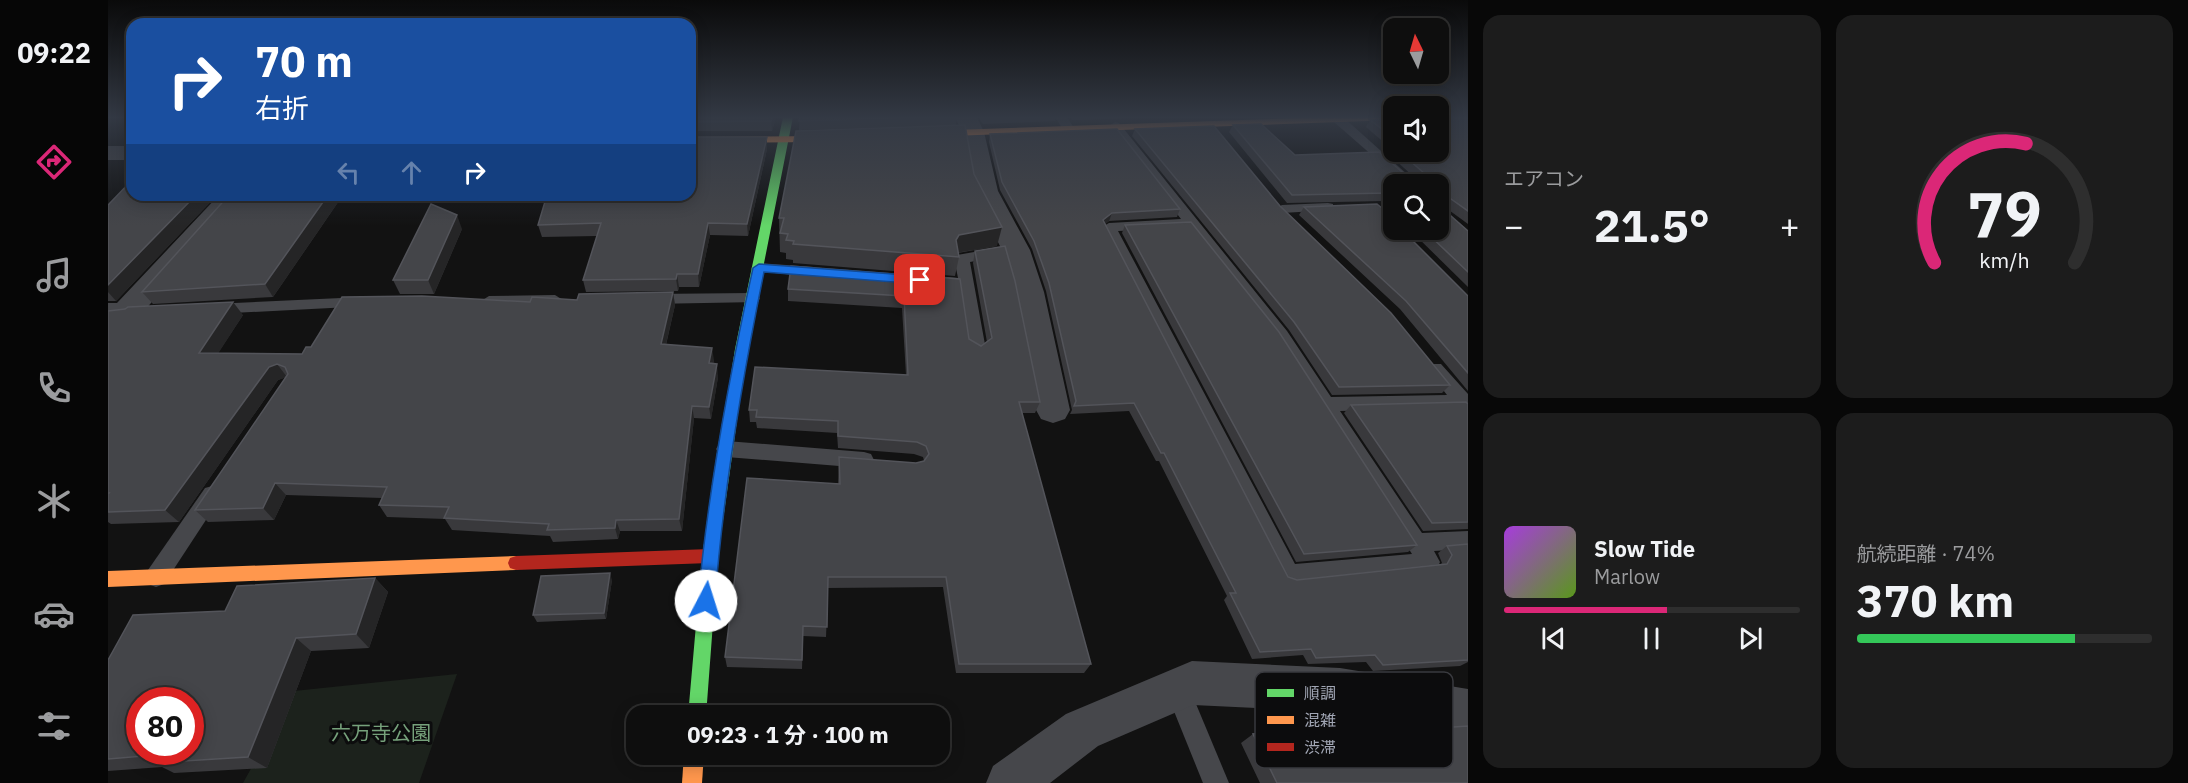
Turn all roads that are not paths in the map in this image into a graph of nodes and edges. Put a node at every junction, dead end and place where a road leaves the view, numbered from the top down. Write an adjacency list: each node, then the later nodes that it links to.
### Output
1 (782, 154): 11 (main road)
2 (976, 154): 10 (street)
3 (1137, 154): 8 (lane)
4 (1377, 154): 5 (lane)
5 (1401, 174)
6 (228, 201): 21 (street)
7 (1340, 207): 9 (lane)
8 (1192, 223): 25 (lane); 31 (lane)
9 (1299, 225)
10 (1016, 250): 14 (lane); 26 (street)
11 (759, 268): 12 (lane); 15 (main road)
12 (828, 273)
13 (920, 280): 14 (lane)
14 (966, 284): 22 (lane)
15 (752, 298): 16 (lane); 27 (main road)
16 (635, 299)
17 (577, 300): 18 (lane)
18 (472, 301)
19 (378, 302): 20 (lane)
20 (194, 310)
21 (127, 313)
22 (977, 350)
23 (1427, 358): 24 (lane)
24 (1466, 403): 25 (lane)
25 (1326, 404): 31 (lane)
26 (1053, 410)
27 (726, 449): 28 (lane); 32 (main road)
28 (878, 462)
29 (221, 482): 33 (lane)
30 (1468, 540): 31 (lane)
31 (1416, 543)
32 (710, 556): 33 (main road); 37 (main road)
33 (156, 577): 34 (main road)
34 (108, 579)
35 (1255, 686): 36 (street)
36 (1177, 689): 40 (street); 41 (lane)
37 (698, 705)
38 (1453, 709): 39 (street)
39 (1468, 712)
40 (1010, 783)
41 (1216, 783)

